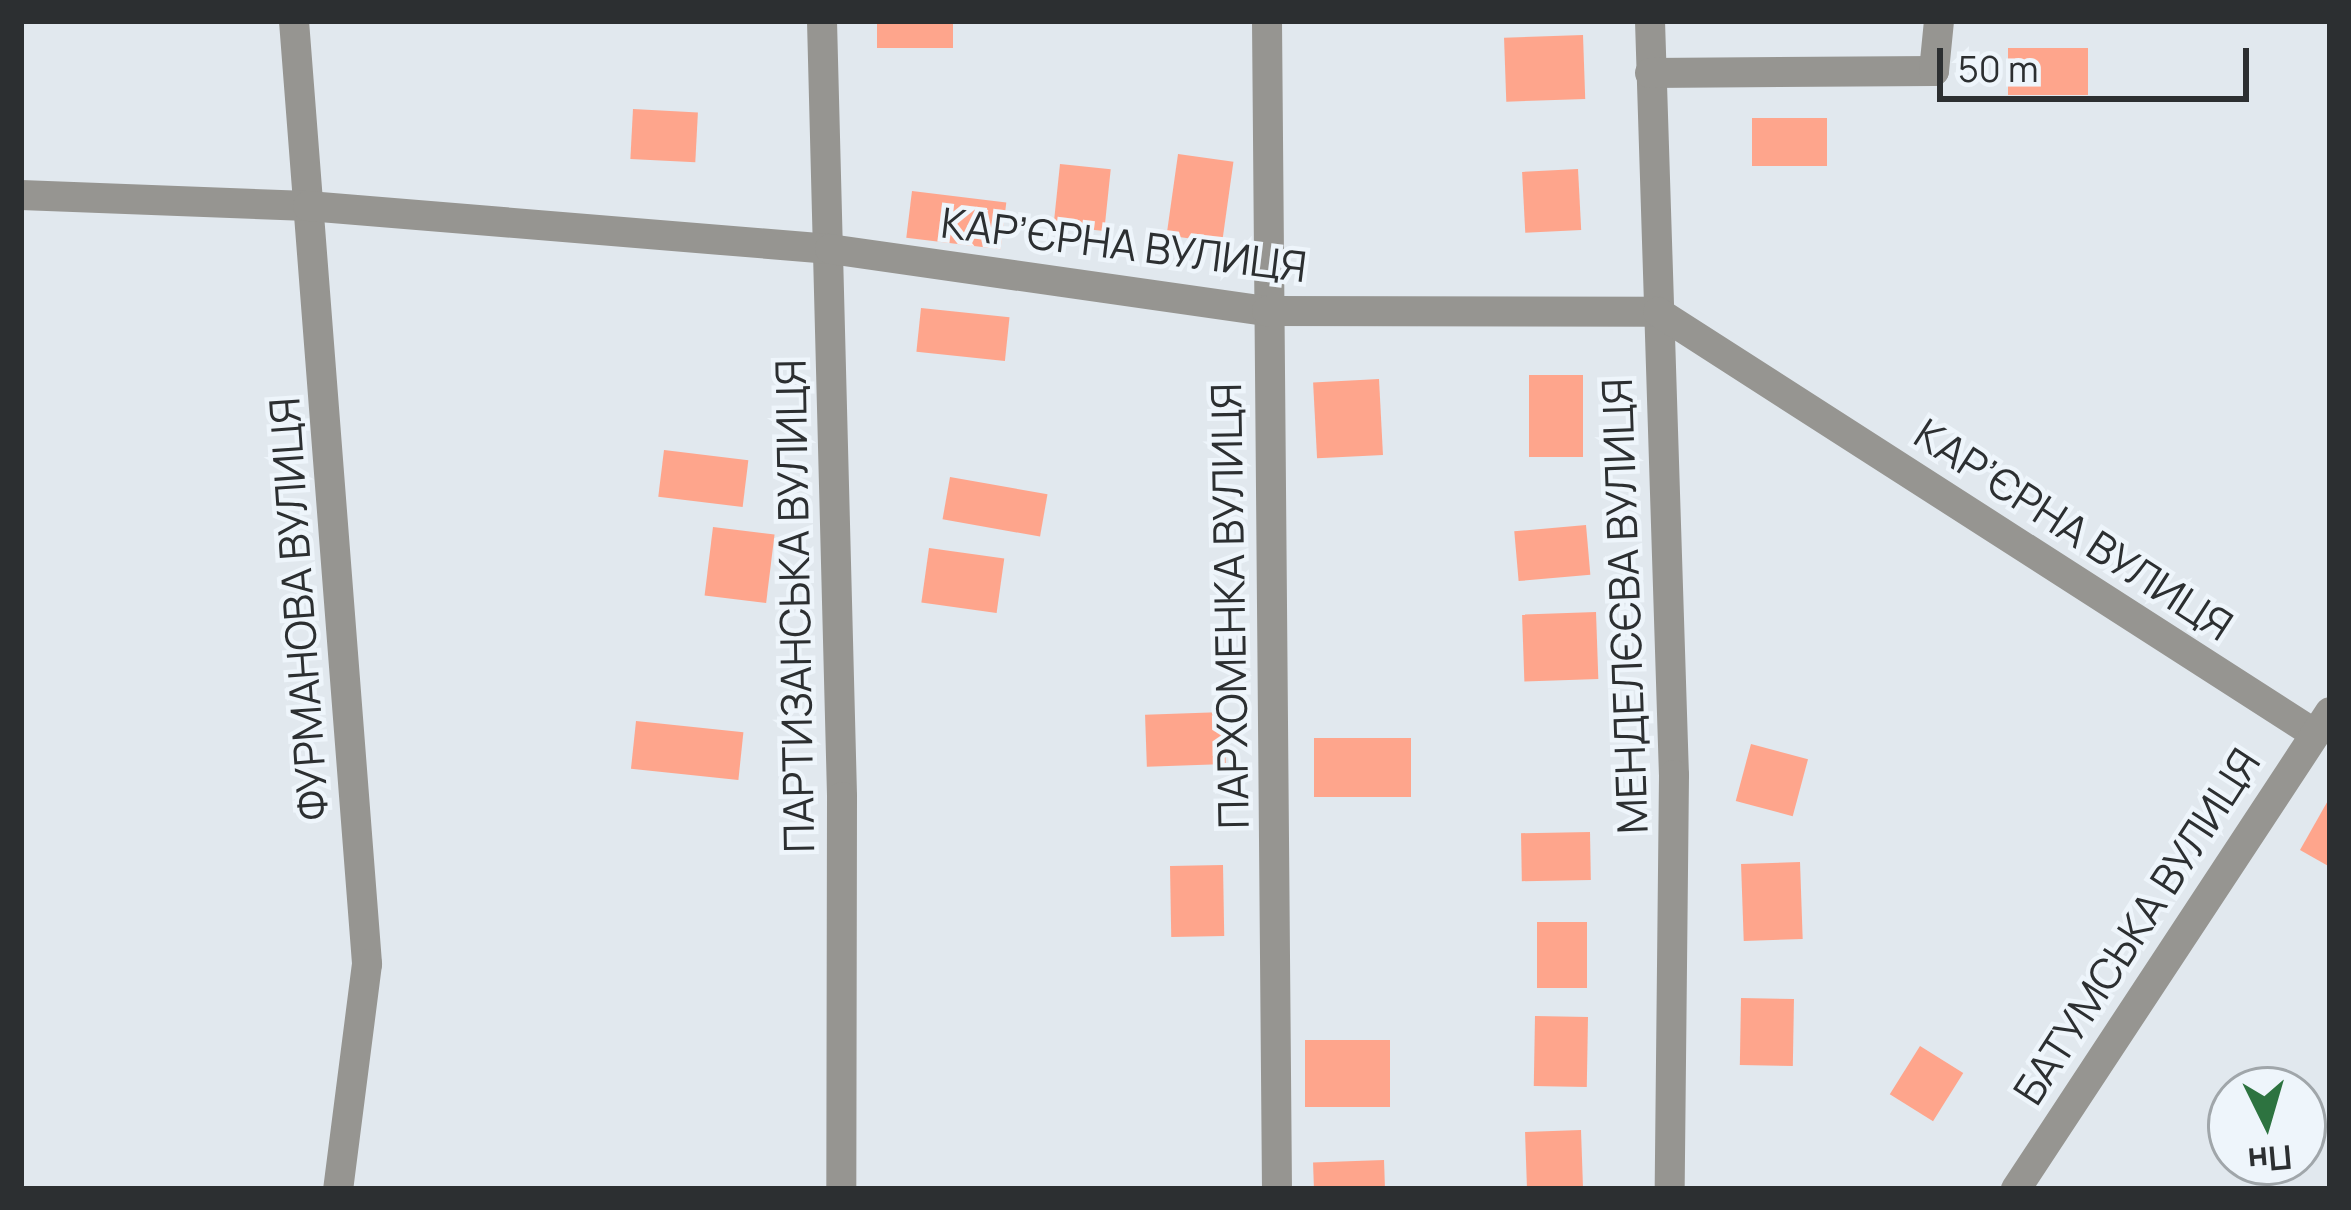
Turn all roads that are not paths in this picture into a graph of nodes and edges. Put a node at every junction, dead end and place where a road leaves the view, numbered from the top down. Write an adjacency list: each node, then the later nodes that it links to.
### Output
1 (294, 21): 8 (street, ФУРМАНОВА ВУЛИЦЯ)
2 (822, 21): 9 (street, ПАРТИЗАНСЬКА ВУЛИЦЯ)
3 (1267, 21): 10 (street, ПАРХОМЕНКА ВУЛИЦЯ)
4 (1650, 21): 6 (street, МЕНДЕЛЄЄВА ВУЛИЦЯ)
5 (1939, 21): 6 (street)
6 (1650, 73): 11 (street, МЕНДЕЛЄЄВА ВУЛИЦЯ)
7 (21, 195): 8 (street, КАР’ЄРНА ВУЛИЦЯ)
8 (308, 206): 9 (street, КАР’ЄРНА ВУЛИЦЯ); 13 (street, ФУРМАНОВА ВУЛИЦЯ)
9 (830, 249): 10 (street, КАР’ЄРНА ВУЛИЦЯ); 14 (street, ПАРТИЗАНСЬКА ВУЛИЦЯ)
10 (1267, 311): 11 (street, КАР’ЄРНА ВУЛИЦЯ); 15 (street, ПАРХОМЕНКА ВУЛИЦЯ)
11 (1658, 312): 12 (street, КАР’ЄРНА ВУЛИЦЯ); 16 (street, МЕНДЕЛЄЄВА ВУЛИЦЯ)
12 (2321, 722): 17 (street, БАТУМСЬКА ВУЛИЦЯ)
13 (338, 1189)
14 (841, 1189)
15 (1277, 1189)
16 (1670, 1189)
17 (2016, 1189)

